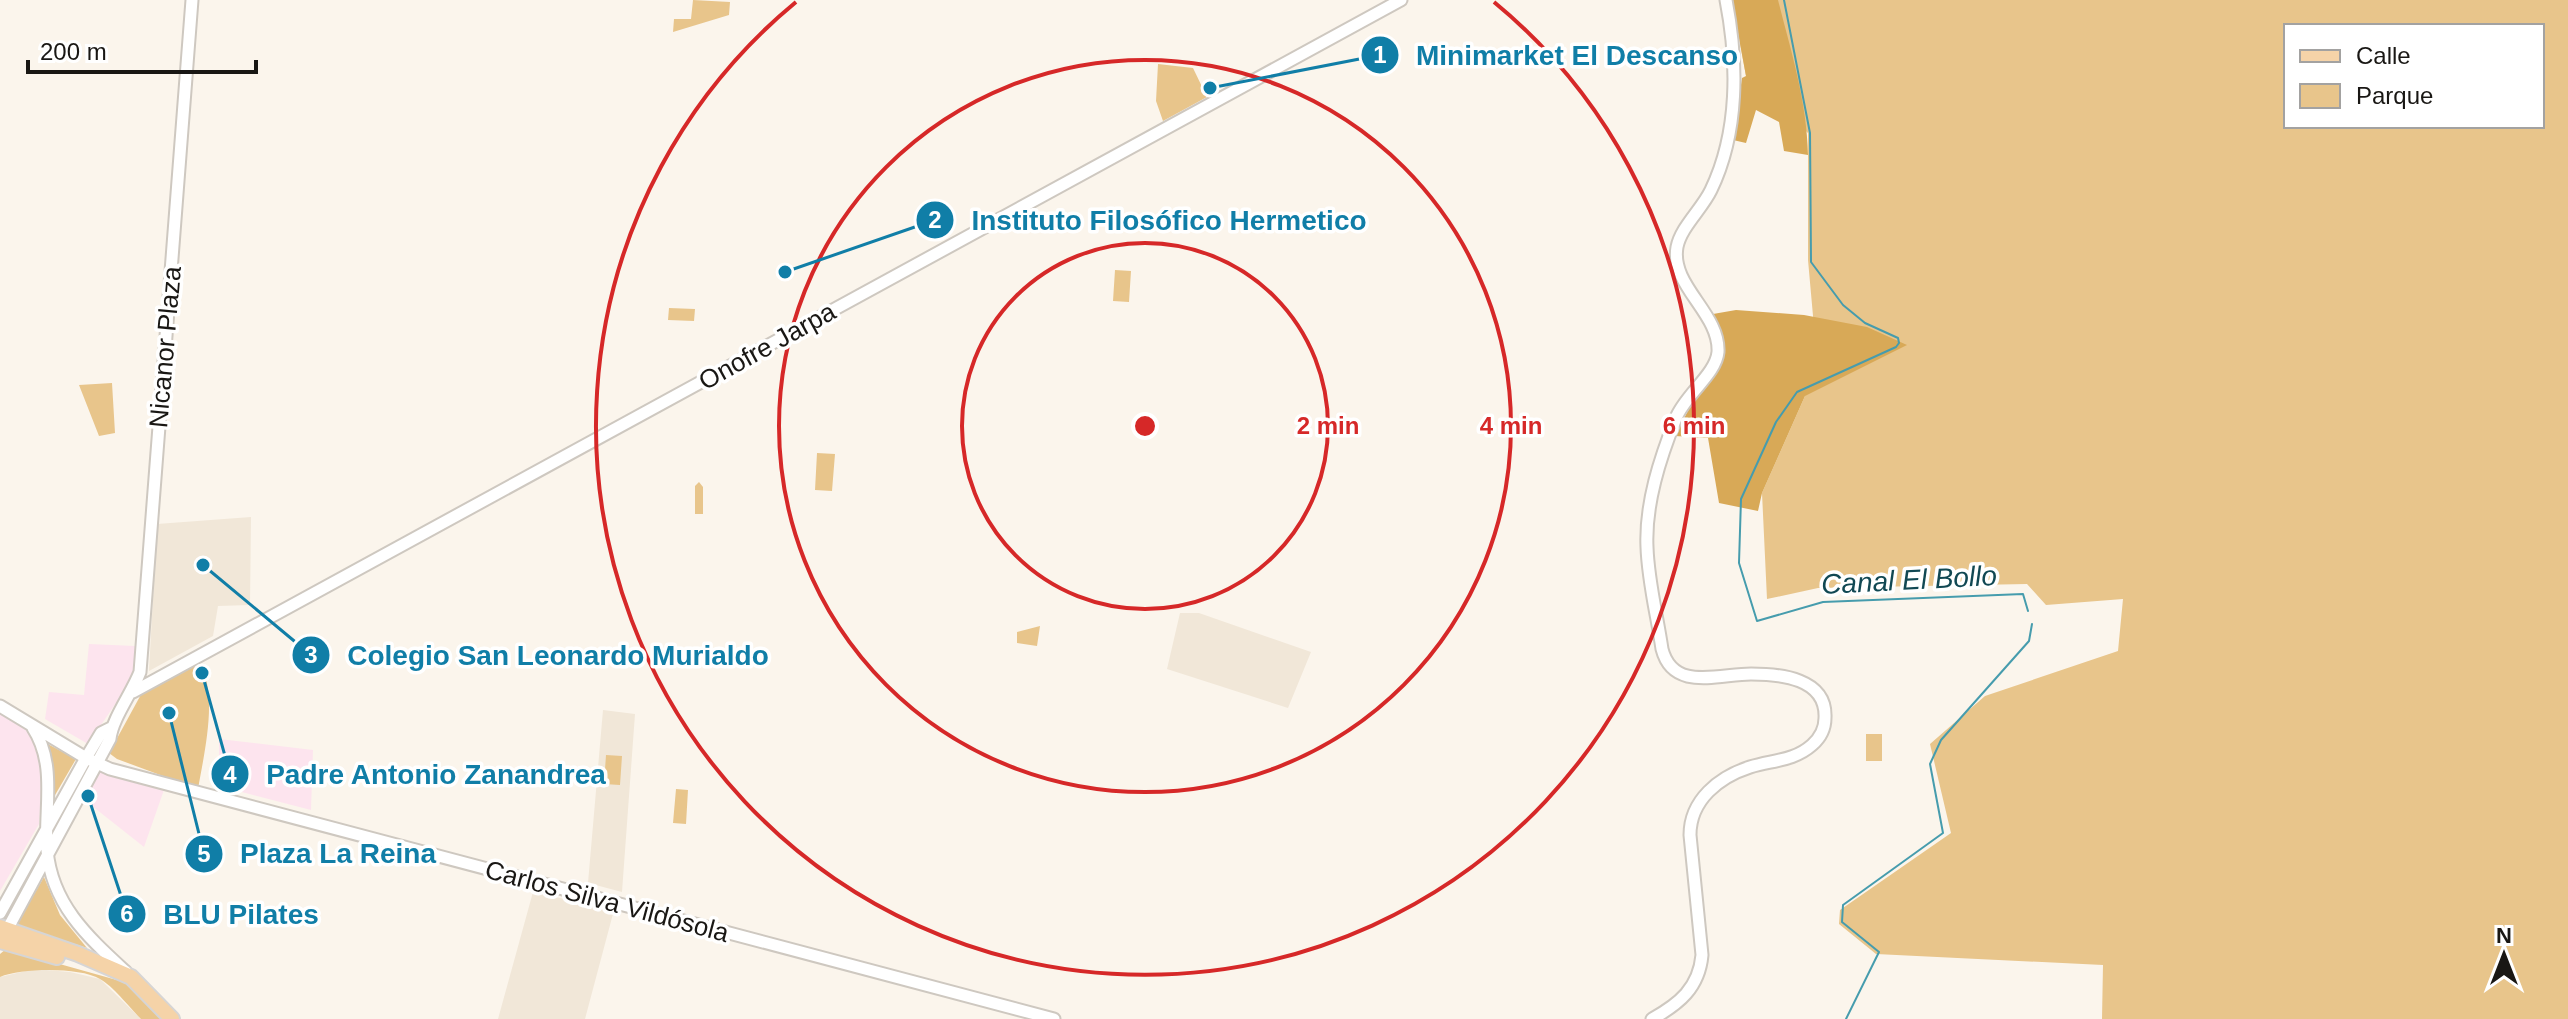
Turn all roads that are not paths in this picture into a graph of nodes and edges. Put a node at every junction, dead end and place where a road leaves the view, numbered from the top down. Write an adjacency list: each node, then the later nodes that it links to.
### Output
1 (192, 0): 4 (street, Nicanor Plaza)
2 (1401, 0): 4 (street, Onofre Jarpa)
3 (1726, 0): 15 (street)
4 (133, 692): 7 (street)
5 (0, 706): 6 (street, Carlos Silva Vildósola)
6 (30, 724): 7 (street, Carlos Silva Vildósola); 8 (street)
7 (91, 761): 8 (street); 9 (street); 14 (street, Carlos Silva Vildósola)
8 (47, 829): 9 (street); 10 (street)
9 (47, 852): 11 (street); 12 (street)
10 (0, 913)
11 (2, 935): 12 (main road)
12 (131, 977): 13 (main road)
13 (172, 1019)
14 (1054, 1019)
15 (1652, 1019)

